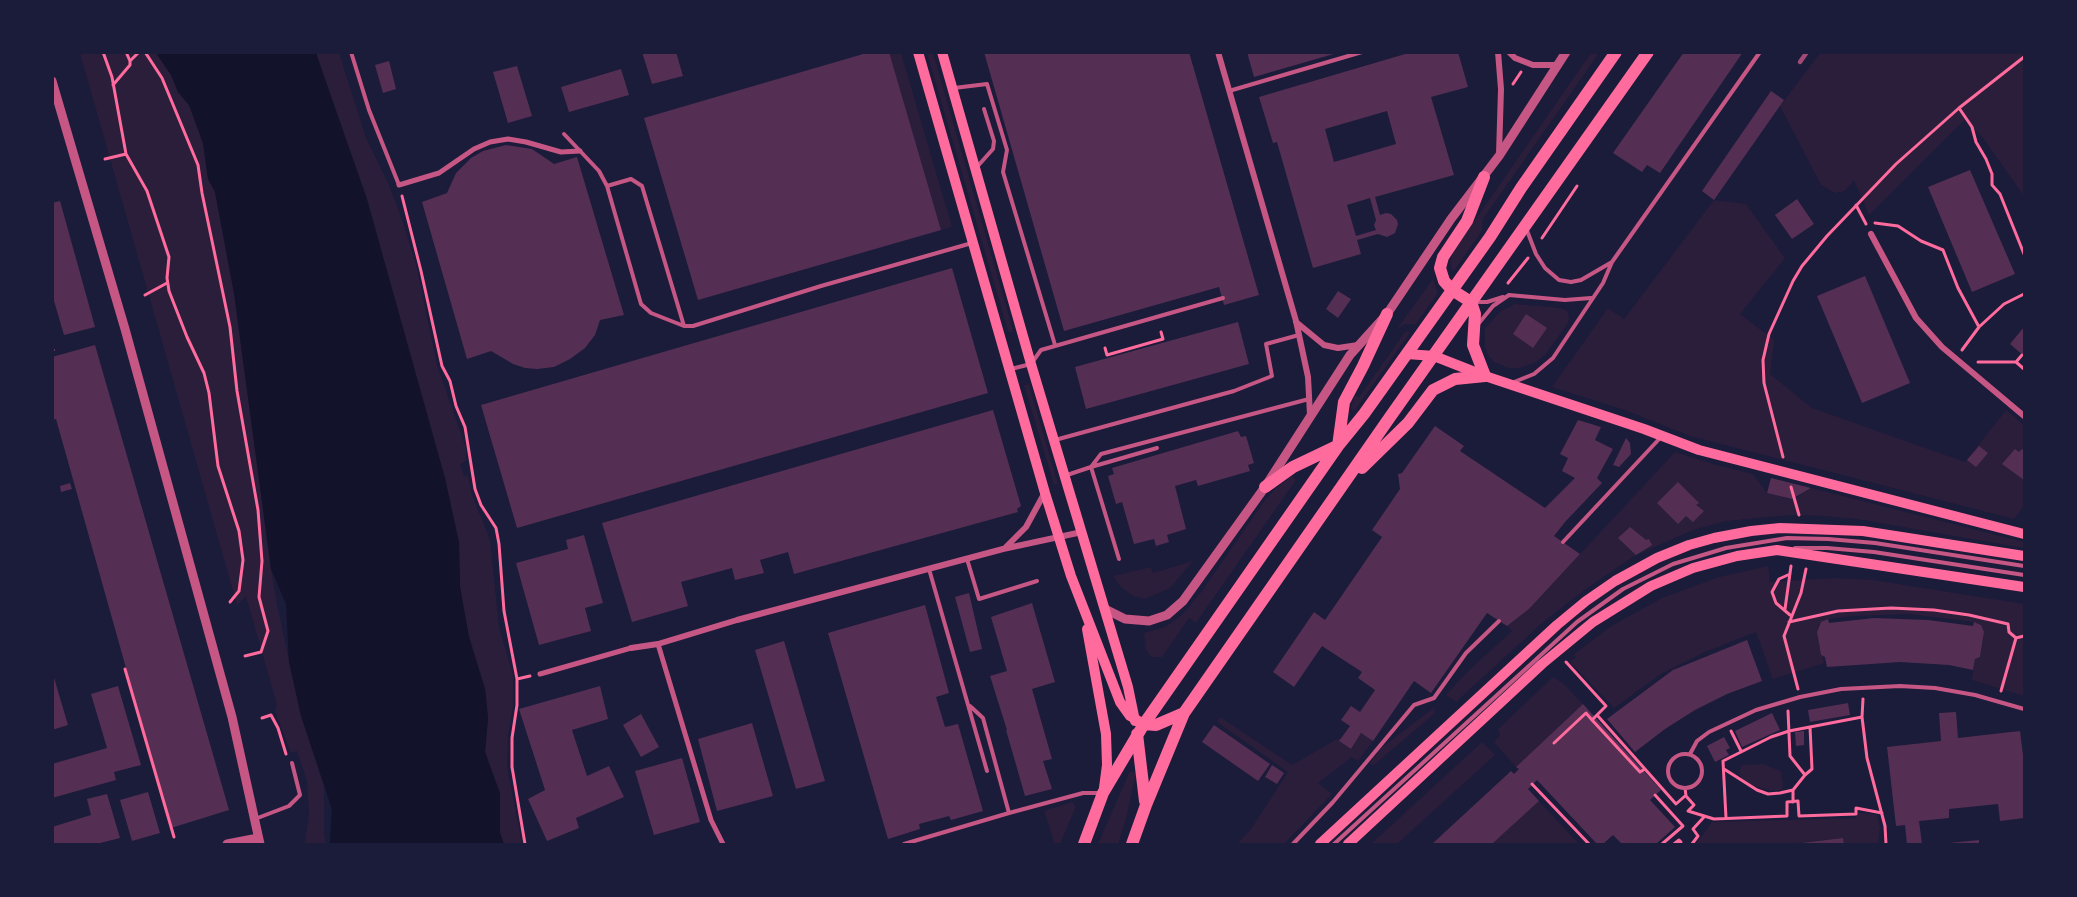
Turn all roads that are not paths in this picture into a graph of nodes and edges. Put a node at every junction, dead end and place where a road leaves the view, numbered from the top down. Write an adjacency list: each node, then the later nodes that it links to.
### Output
1 (351, 52): 22 (lane)
2 (918, 52): 26 (main road)
3 (942, 52): 14 (main road)
4 (1218, 52): 15 (street)
5 (1362, 52): 15 (lane)
6 (1498, 52): 19 (street)
7 (1509, 52): 12 (street)
8 (1566, 52): 12 (street)
9 (1616, 52): 28 (main road)
10 (1648, 52): 24 (main road)
11 (1760, 52): 27 (lane)
12 (1557, 65): 19 (street)
13 (52, 81): 88 (street)
14 (952, 88): 20 (main road); 39 (lane)
15 (1230, 92): 34 (street)
16 (984, 109): 20 (lane)
17 (564, 134): 18 (lane)
18 (580, 151): 22 (street); 23 (lane)
19 (1499, 156): 21 (street)
20 (976, 169): 42 (main road)
21 (1484, 177): 28 (main road); 33 (street)
22 (399, 185)
23 (607, 186): 35 (lane); 35 (lane)
24 (1526, 226): 27 (lane); 32 (main road)
25 (1870, 234): 48 (street)
26 (973, 243): 35 (lane); 43 (main road)
27 (1612, 262): 31 (lane)
28 (1452, 290): 32 (main road); 40 (main road)
29 (1509, 295): 31 (lane); 32 (lane); 37 (lane)
30 (1223, 298): 39 (lane)
31 (1592, 298): 45 (lane)
32 (1471, 302): 37 (main road); 41 (main road)
33 (1387, 314): 38 (street); 51 (main road)
34 (1296, 321): 36 (street); 38 (street)
35 (684, 326)
36 (1299, 335): 46 (street); 50 (lane)
37 (1473, 338): 44 (main road)
38 (1360, 344): 47 (street)
39 (1055, 345): 42 (lane)
40 (1407, 354): 41 (main road); 51 (main road)
41 (1434, 356): 44 (main road); 56 (main road)
42 (1031, 364): 43 (lane); 50 (main road)
43 (1010, 370): 57 (main road)
44 (1485, 376): 45 (main road); 56 (main road)
45 (1508, 385): 49 (main road)
46 (1309, 399): 47 (street); 53 (lane)
47 (1310, 415): 55 (street)
48 (2025, 416)
49 (1662, 436): 59 (main road); 61 (lane)
50 (1054, 440): 54 (main road)
51 (1338, 446): 55 (main road); 81 (main road)
52 (1157, 448): 53 (lane)
53 (1091, 467): 54 (lane); 66 (lane)
54 (1065, 476): 58 (main road)
55 (1265, 487): 73 (street)
56 (1341, 488): 80 (main road)
57 (1045, 493): 60 (main road); 62 (street)
58 (1082, 532): 60 (street); 73 (main road)
59 (2025, 534)
60 (1059, 537): 62 (street); 72 (main road)
61 (1563, 542)
62 (1003, 549): 65 (street)
63 (1777, 550): 69 (lane); 71 (main road); 98 (main road)
64 (2025, 556): 96 (main road)
65 (967, 559): 68 (street); 70 (lane)
66 (1119, 559)
67 (2025, 566): 97 (lane)
68 (929, 569): 75 (street); 78 (lane)
69 (2025, 575)
70 (1037, 581)
71 (2025, 587)
72 (1084, 608): 81 (main road); 85 (main road)
73 (1105, 609): 81 (main road)
74 (1499, 621): 95 (lane)
75 (657, 644): 76 (street); 91 (street)
76 (631, 648): 77 (street)
77 (540, 674)
78 (968, 704): 84 (lane); 87 (lane)
79 (2025, 709): 82 (lane)
80 (1184, 713): 81 (main road); 86 (main road)
81 (1139, 726): 85 (main road); 86 (main road)
82 (1690, 754): 82 (lane)
83 (292, 762): 88 (lane)
84 (987, 771)
85 (1103, 793): 87 (lane); 93 (main road)
86 (1146, 805): 94 (main road)
87 (1009, 813): 92 (lane)
88 (255, 819): 89 (street)
89 (259, 841): 90 (street)
90 (227, 844)
91 (723, 844)
92 (904, 844)
93 (1083, 844)
94 (1132, 844)
95 (1293, 844)
96 (1320, 844)
97 (1334, 844)
98 (1348, 844)

